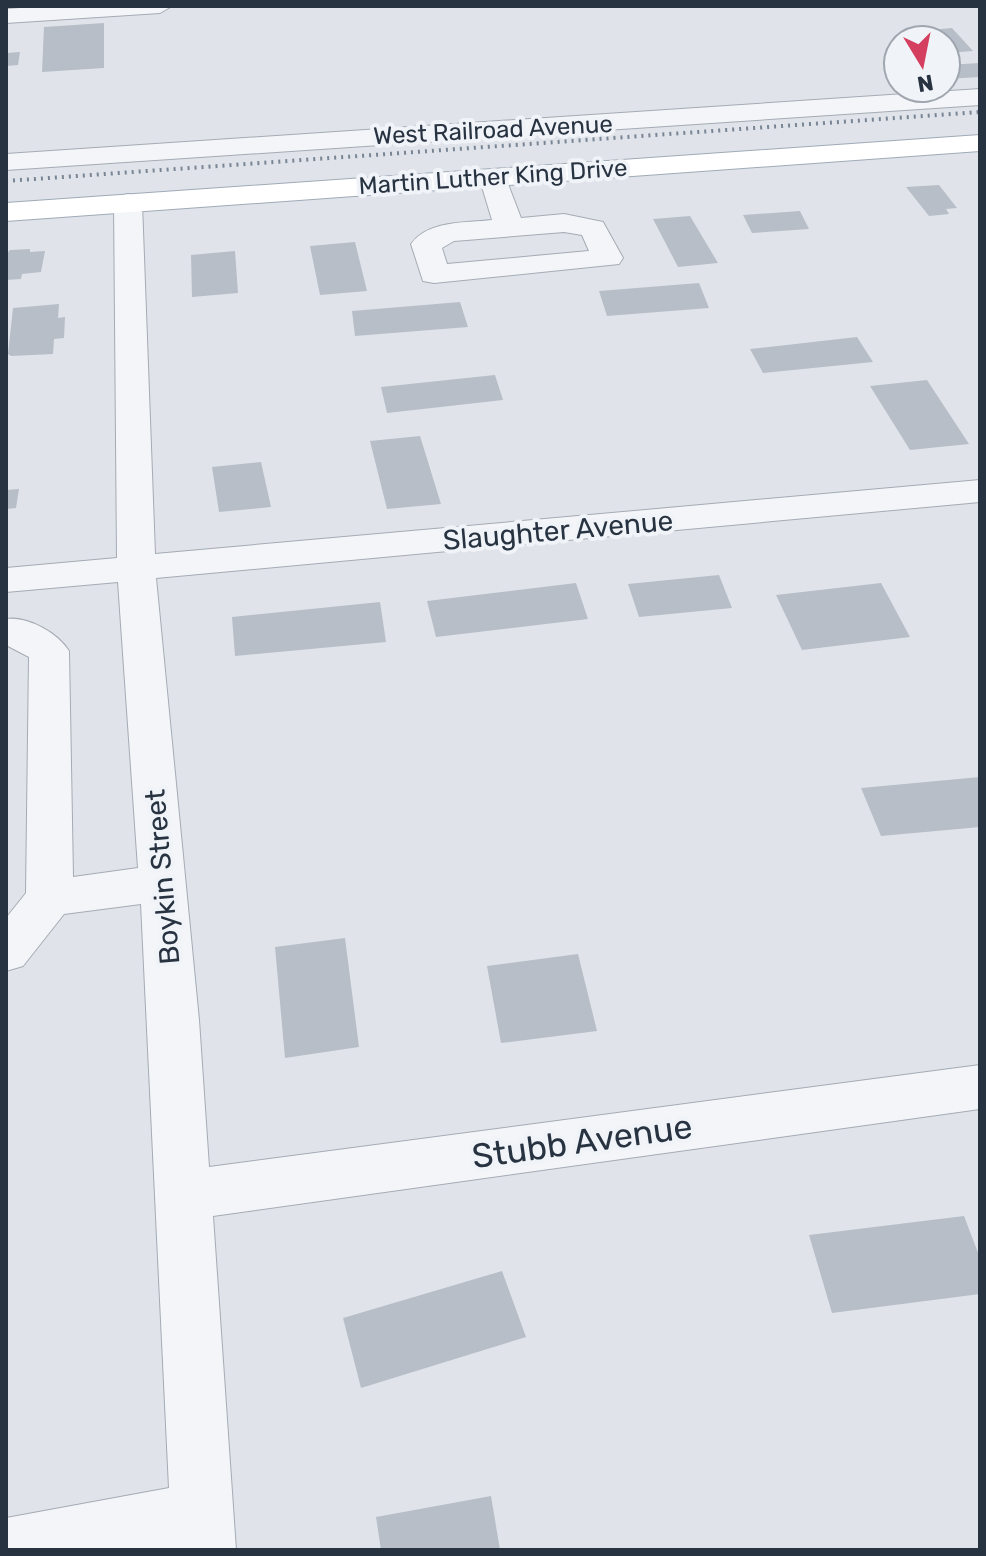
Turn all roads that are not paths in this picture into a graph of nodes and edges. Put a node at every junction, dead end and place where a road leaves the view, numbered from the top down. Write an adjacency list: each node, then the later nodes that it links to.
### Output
1 (160, 6): 2 (street)
2 (18, 12)
3 (980, 97): 5 (street, West Railroad Avenue)
4 (980, 143): 6 (main road, Martin Luther King Drive)
5 (6, 162)
6 (493, 177): 7 (main road, Martin Luther King Drive); 9 (street)
7 (128, 203): 8 (main road, Martin Luther King Drive); 11 (street, Boykin Street)
8 (6, 212)
9 (509, 228): 9 (street)
10 (980, 491): 11 (street, Slaughter Avenue)
11 (136, 569): 12 (street, Slaughter Avenue); 14 (street, Boykin Street)
12 (6, 580)
13 (6, 632): 15 (street)
14 (162, 883): 15 (street); 18 (street, Boykin Street)
15 (50, 898): 16 (street)
16 (6, 952)
17 (980, 1087): 18 (street, Stubb Avenue)
18 (185, 1195): 19 (street, Boykin Street)
19 (203, 1532): 20 (street)
20 (6, 1550)

